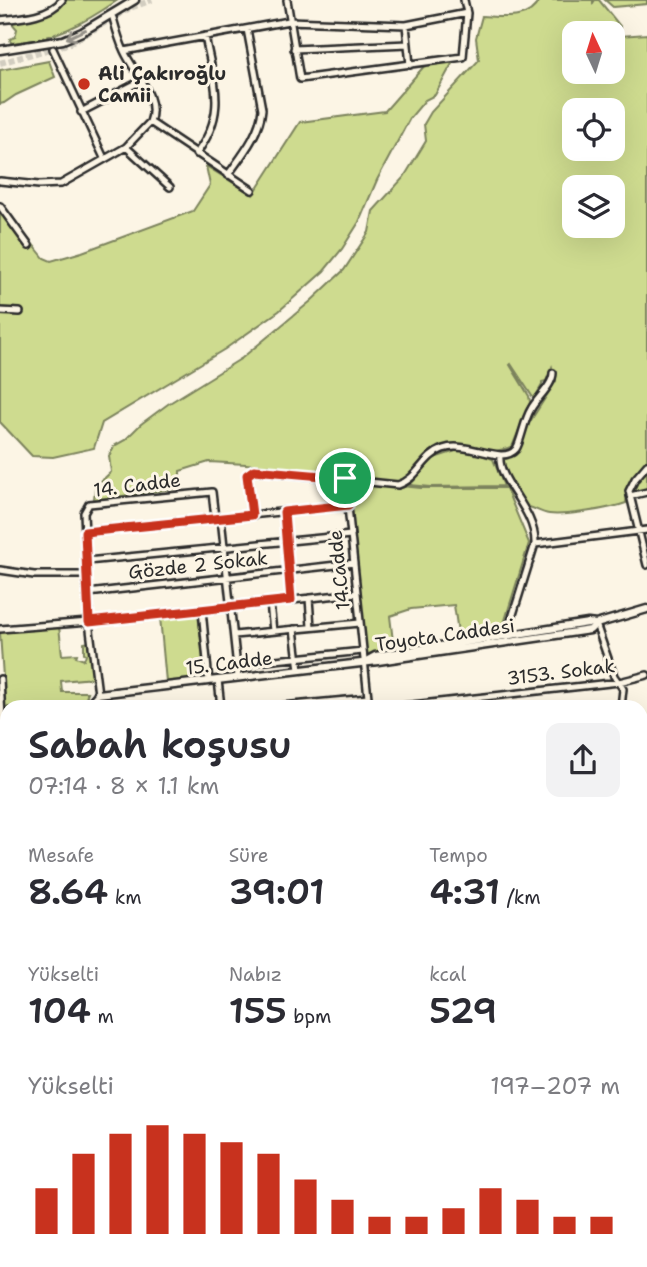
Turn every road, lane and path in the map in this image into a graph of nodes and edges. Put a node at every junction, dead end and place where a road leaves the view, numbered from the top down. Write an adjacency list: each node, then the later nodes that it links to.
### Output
1 (135, 0): 15 (street, one-way to 15)
2 (287, 0): 8 (street)
3 (464, 0): 5 (street)
4 (59, 2): 7 (street)
5 (467, 13): 9 (street); 17 (street)
6 (113, 18): 16 (street)
7 (0, 20)
8 (289, 22): 9 (street); 10 (street); 14 (street)
9 (405, 25): 12 (street)
10 (247, 29): 11 (street); 24 (street)
11 (205, 36): 16 (street); 22 (street)
12 (408, 44): 14 (street); 17 (street)
13 (53, 49): 19 (street)
14 (294, 49): 17 (street)
15 (0, 50)
16 (124, 51): 18 (street)
17 (410, 65)
18 (141, 81): 19 (street); 20 (street)
19 (81, 112): 23 (street)
20 (150, 122): 21 (street); 22 (street)
21 (126, 147): 23 (street); 26 (street)
22 (196, 155): 24 (street)
23 (104, 159): 25 (street)
24 (228, 175): 27 (street)
25 (0, 181)
26 (170, 187)
27 (252, 190)
28 (0, 206): 29 (street)
29 (29, 246)
30 (0, 311): 31 (street)
31 (20, 312)
32 (553, 373): 33 (street)
33 (500, 455): 35 (street); 47 (street)
34 (647, 465): 37 (street)
35 (345, 478): 38 (street, 14.Cadde); 40 (street)
36 (647, 492): 37 (street)
37 (630, 496): 44 (street)
38 (348, 505): 39 (street); 45 (street, 14.Cadde)
39 (284, 512): 40 (street); 46 (street)
40 (252, 515): 41 (street)
41 (218, 518): 43 (street); 43 (street, 14. Cadde); 48 (street)
42 (647, 530): 44 (street)
43 (85, 532): 49 (street, 14. Cadde)
44 (639, 532): 47 (street); 50 (street)
45 (351, 535): 46 (street); 51 (street, 14.Cadde)
46 (287, 542): 48 (street); 53 (street)
47 (535, 544): 72 (street)
48 (224, 548): 49 (street); 55 (street)
49 (87, 561): 54 (street, 14. Cadde)
50 (646, 561)
51 (354, 564): 53 (street, Gözde 2 Sokak); 57 (street, 14.Cadde)
52 (0, 570): 54 (street)
53 (289, 571): 55 (street, Gözde 2 Sokak); 59 (street)
54 (87, 575): 56 (street, 14. Cadde)
55 (227, 578): 56 (street, Gözde 2 Sokak); 61 (street)
56 (88, 593): 64 (street, 14. Cadde)
57 (357, 593): 58 (street); 65 (street, 14.Cadde)
58 (309, 598): 59 (street); 67 (street)
59 (291, 600): 60 (street)
60 (270, 603): 61 (street); 70 (street)
61 (230, 607): 63 (street); 71 (street)
62 (647, 609): 66 (street, Toyota Caddesi)
63 (202, 610): 64 (street); 82 (street)
64 (89, 622): 68 (street); 84 (street, 14. Cadde)
65 (360, 622): 67 (street); 73 (street, 14.Cadde)
66 (596, 624): 72 (street, Toyota Caddesi); 83 (street)
67 (311, 627): 69 (street)
68 (0, 629)
69 (294, 629): 70 (street); 74 (street)
70 (273, 631): 71 (street)
71 (234, 635): 76 (street)
72 (506, 638): 75 (street, Toyota Caddesi)
73 (363, 651): 74 (street); 75 (street, 14.Cadde)
74 (297, 657): 76 (street); 77 (street)
75 (364, 663): 77 (street, 15. Cadde); 85 (street, 14.Cadde)
76 (237, 664): 79 (street)
77 (299, 670): 79 (street, 15. Cadde)
78 (647, 676): 83 (street, 3153. Sokak)
79 (238, 677): 81 (street, 15. Cadde)
80 (0, 679): 86 (street)
81 (218, 680): 82 (street, 15. Cadde); 88 (street)
82 (209, 681): 84 (street, 15. Cadde)
83 (619, 682): 90 (street, 3153. Sokak); 91 (street)
84 (98, 694): 87 (street)
85 (368, 698): 89 (street)
86 (1, 700)
87 (92, 700)
88 (220, 700)
89 (350, 700)
90 (457, 700)
91 (622, 700)

